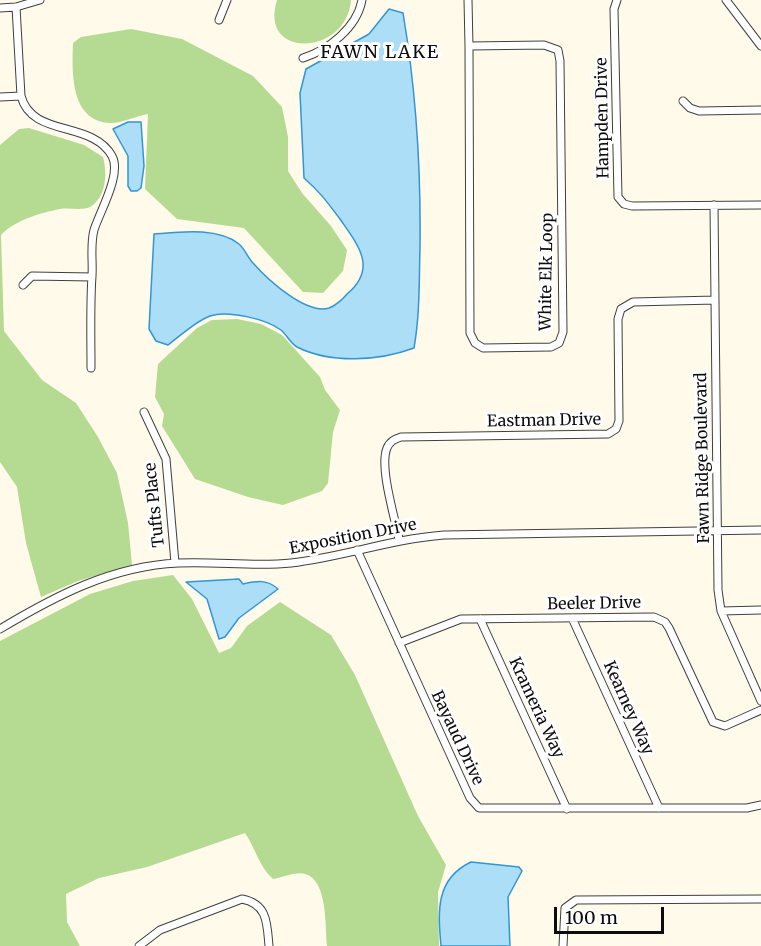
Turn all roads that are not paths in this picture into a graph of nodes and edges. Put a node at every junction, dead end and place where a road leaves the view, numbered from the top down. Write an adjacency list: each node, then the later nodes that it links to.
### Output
1 (40, 0): 7 (street)
2 (227, 0): 9 (street)
3 (362, 0): 12 (street)
4 (468, 0): 10 (street, White Elk Loop)
5 (617, 0): 17 (street, Hampden Drive)
6 (726, 0): 11 (street)
7 (16, 7): 8 (street); 13 (street)
8 (0, 8)
9 (219, 20)
10 (469, 46): 10 (street, White Elk Loop)
11 (761, 46)
12 (303, 57)
13 (21, 96): 14 (street); 19 (street)
14 (0, 97)
15 (683, 101): 16 (street)
16 (761, 110)
17 (714, 205): 18 (street, Hampden Drive); 21 (street, Fawn Ridge Boulevard)
18 (761, 205)
19 (92, 277): 20 (street); 22 (street)
20 (23, 285)
21 (715, 300): 24 (street, Fawn Ridge Boulevard); 26 (street, Eastman Drive)
22 (91, 368)
23 (144, 412): 28 (street, Tufts Place)
24 (717, 530): 25 (street, Exposition Drive); 26 (street, Exposition Drive); 30 (street, Fawn Ridge Boulevard)
25 (761, 530)
26 (399, 539): 27 (street, Exposition Drive)
27 (357, 550): 28 (street, Exposition Drive); 34 (street, Bayaud Drive)
28 (175, 563): 33 (street, Exposition Drive)
29 (761, 610): 30 (street)
30 (721, 611): 35 (street, Fawn Ridge Boulevard)
31 (572, 618): 32 (street, Beeler Drive); 36 (street, Beeler Drive); 38 (street, Kearney Way)
32 (480, 619): 34 (street, Beeler Drive); 39 (street, Krameria Way)
33 (0, 629)
34 (399, 643): 39 (street, Bayaud Drive)
35 (761, 701)
36 (761, 710)
37 (761, 805): 38 (street, Bayaud Drive)
38 (659, 808): 39 (street, Bayaud Drive)
39 (567, 809)
40 (761, 899): 43 (street)
41 (139, 946): 42 (street)
42 (269, 946)
43 (563, 946)

